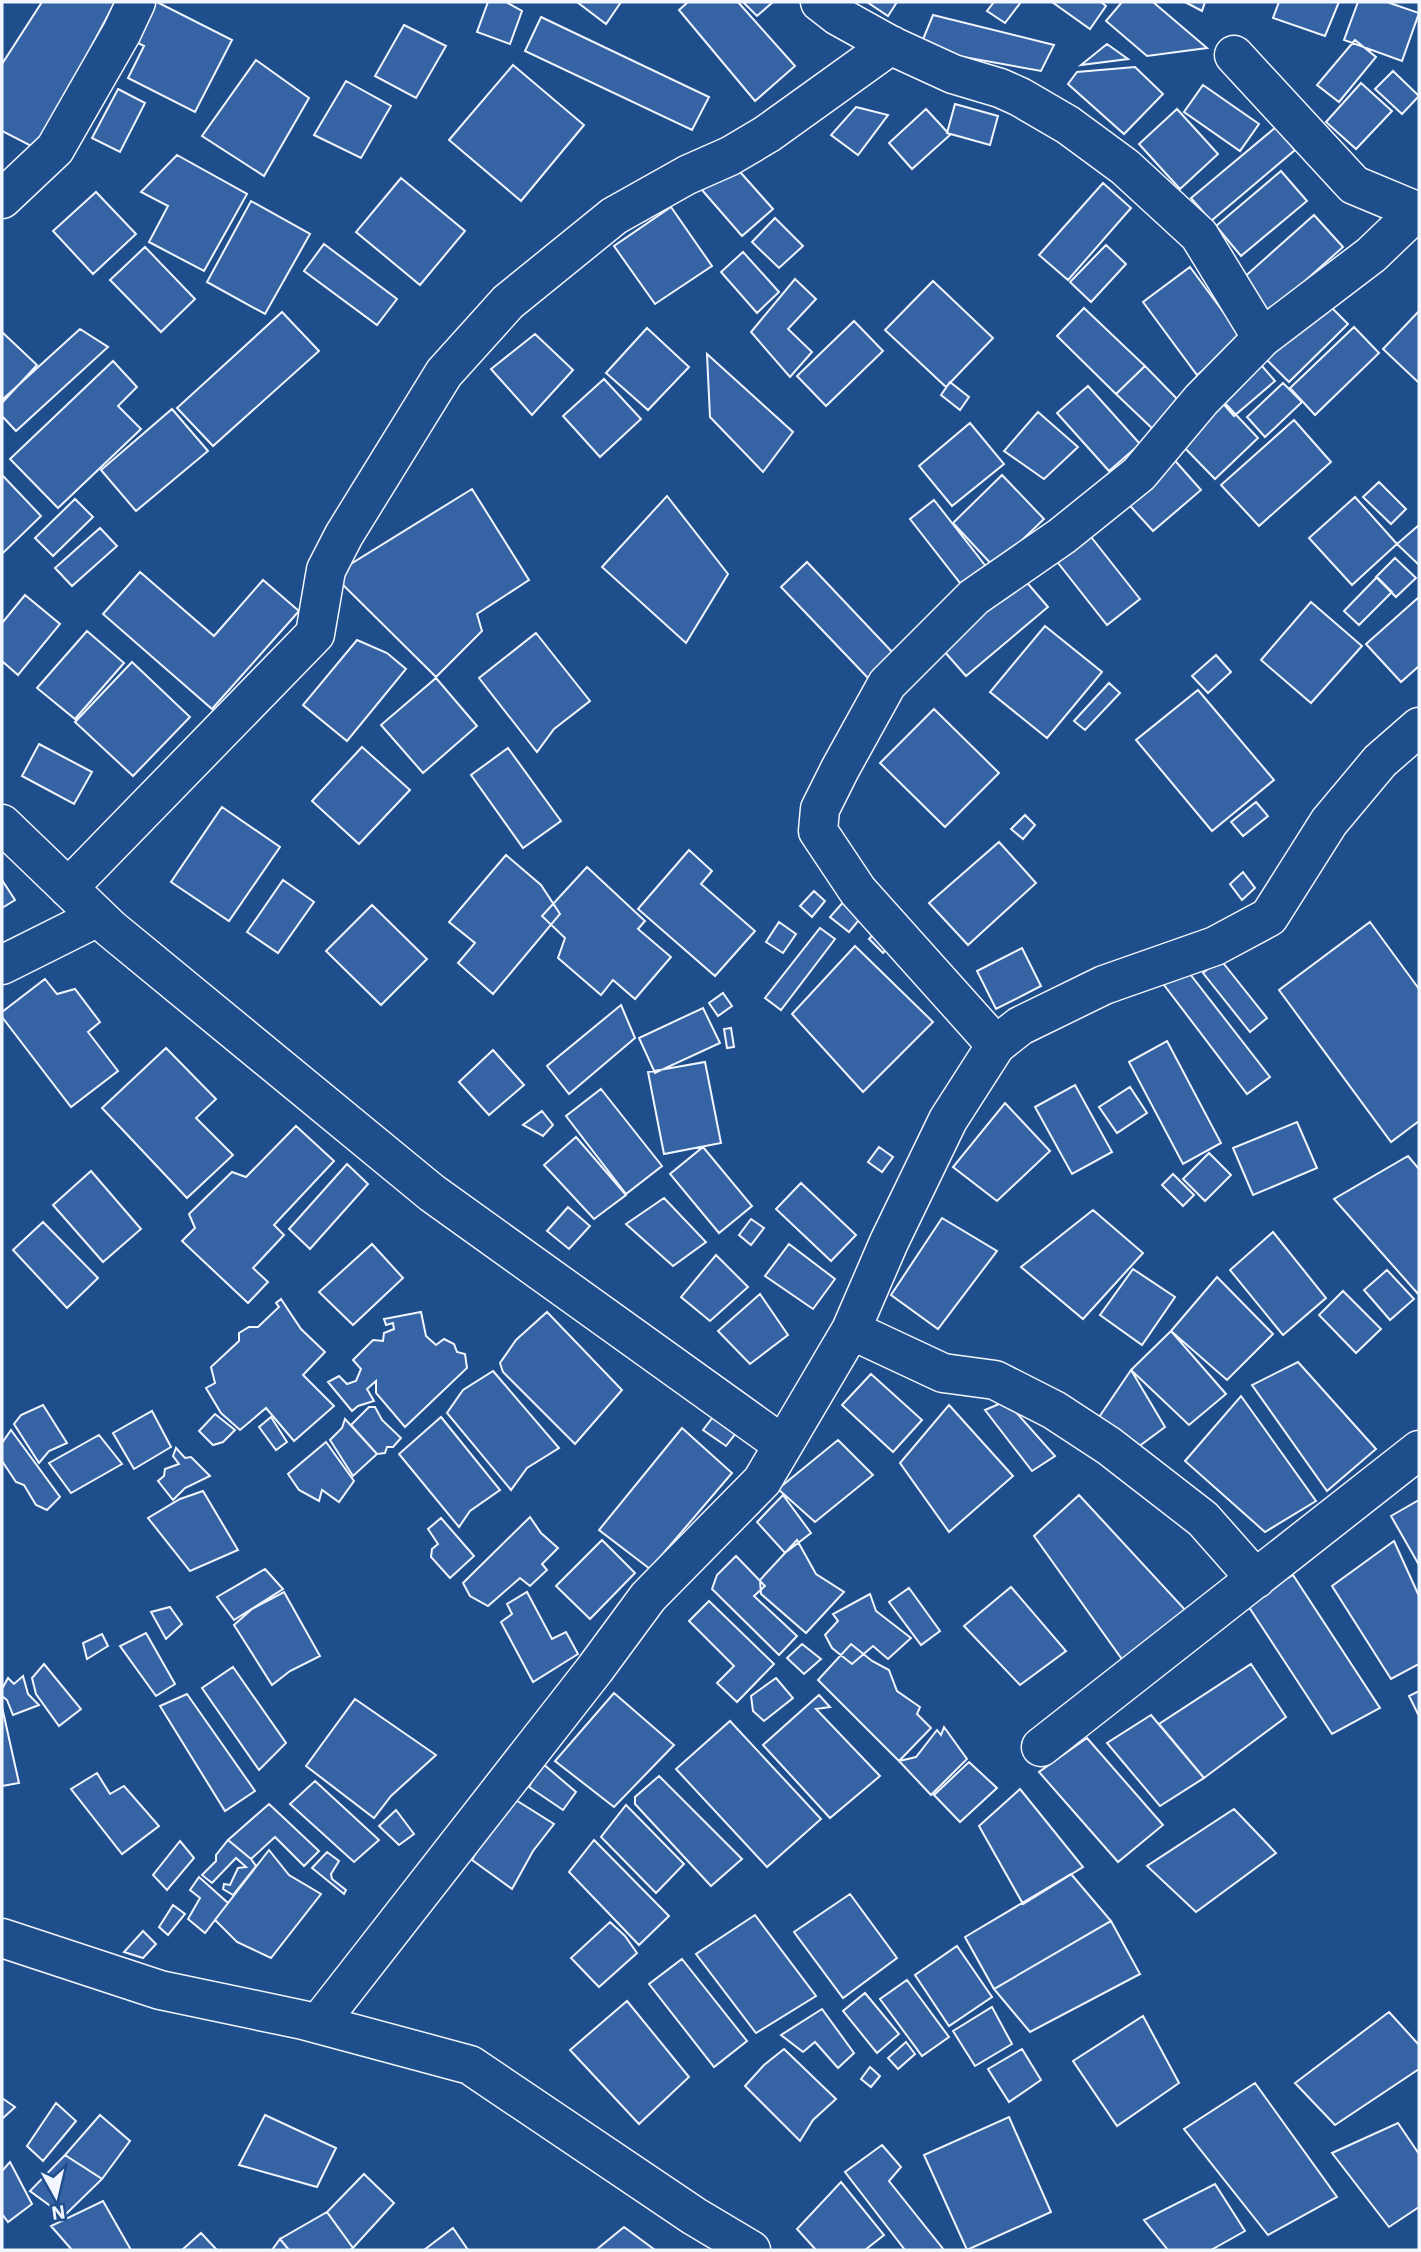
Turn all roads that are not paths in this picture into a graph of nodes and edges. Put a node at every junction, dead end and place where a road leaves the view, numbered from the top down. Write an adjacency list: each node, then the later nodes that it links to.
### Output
1 (136, 2): 5 (street)
2 (820, 2): 3 (street)
3 (891, 45): 7 (street); 10 (street)
4 (1234, 55): 6 (street)
5 (2, 199)
6 (1418, 211): 7 (street)
7 (1262, 338): 13 (street)
8 (1419, 727): 13 (street)
9 (2, 824): 10 (street)
10 (68, 888): 11 (street)
11 (98, 917): 12 (street); 15 (street)
12 (2, 965)
13 (996, 1045): 14 (street)
14 (851, 1330): 15 (street); 17 (street)
15 (783, 1445): 20 (street)
16 (1419, 1450): 17 (street)
17 (1256, 1579): 18 (street)
18 (1041, 1747)
19 (2, 1938): 20 (street)
20 (318, 2024): 21 (street)
21 (751, 2250)

